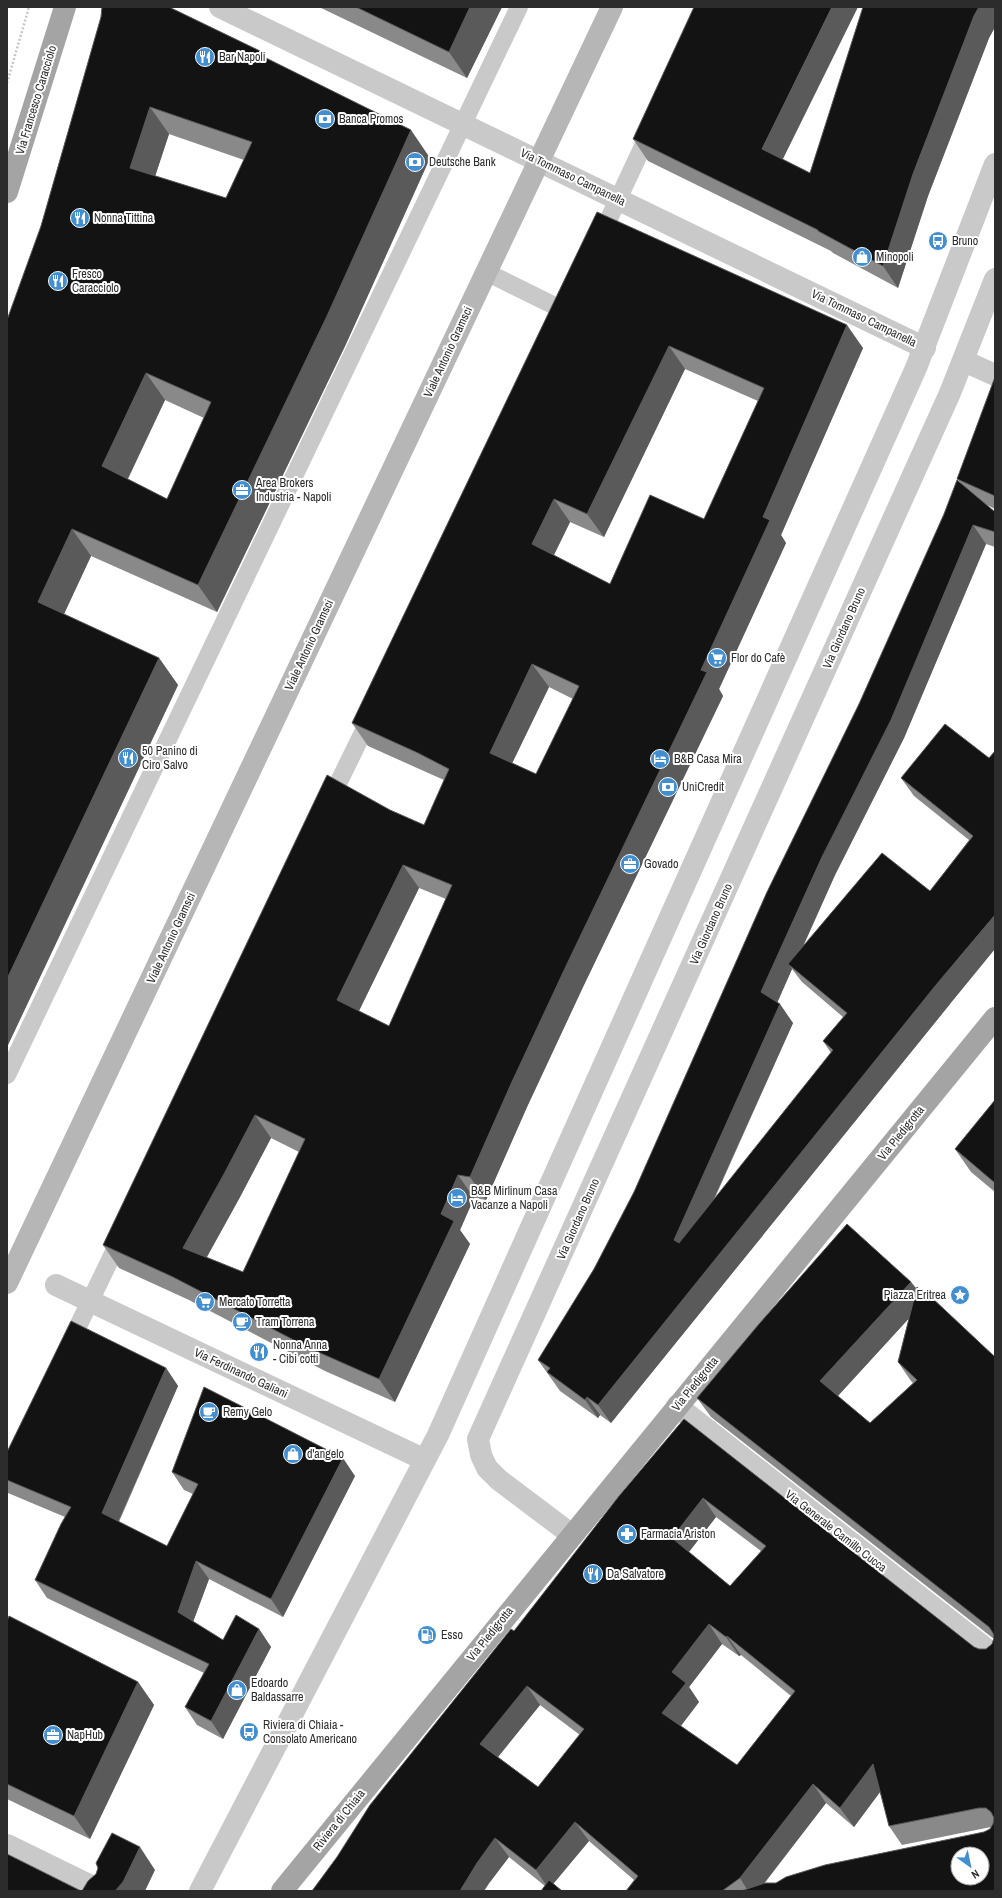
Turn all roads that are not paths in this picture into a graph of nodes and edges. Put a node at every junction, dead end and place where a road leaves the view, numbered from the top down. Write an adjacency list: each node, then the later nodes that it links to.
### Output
1 (65, 7): 9 (main road, Via Francesco Caracciolo)
2 (220, 7): 6 (street, Via Tommaso Campanella)
3 (519, 7): 6 (lane)
4 (612, 7): 7 (street, Viale Antonio Gramsci)
5 (659, 114): 10 (lane)
6 (462, 124): 7 (street, Via Tommaso Campanella); 21 (lane)
7 (539, 162): 10 (street, Via Tommaso Campanella); 12 (street, Viale Antonio Gramsci)
8 (995, 164): 15 (street)
9 (7, 192)
10 (619, 199): 11 (lane); 15 (street, Via Tommaso Campanella)
11 (592, 255)
12 (486, 272): 14 (lane); 23 (street, Viale Antonio Gramsci)
13 (995, 279): 16 (street, Via Giordano Bruno)
14 (565, 312)
15 (925, 348): 28 (street)
16 (964, 360): 17 (street); 29 (street, Via Giordano Bruno)
17 (995, 375)
18 (379, 699): 19 (lane)
19 (320, 820)
20 (995, 1018): 27 (main road, Via Piedigrotta)
21 (7, 1075)
22 (128, 1222): 25 (lane)
23 (10, 1270)
24 (56, 1285): 25 (street, Via Ferdinando Galiani)
25 (90, 1301): 26 (lane); 28 (street, Via Ferdinando Galiani)
26 (60, 1363)
27 (677, 1406): 29 (main road, Via Piedigrotta); 30 (street, Via Generale Camillo Cucca)
28 (425, 1460): 34 (street)
29 (572, 1535): 31 (main road, Via Piedigrotta)
30 (995, 1656)
31 (396, 1750): 35 (main road, Riviera di Chiaia)
32 (7, 1845): 33 (street)
33 (101, 1891)
34 (200, 1891)
35 (282, 1891)

